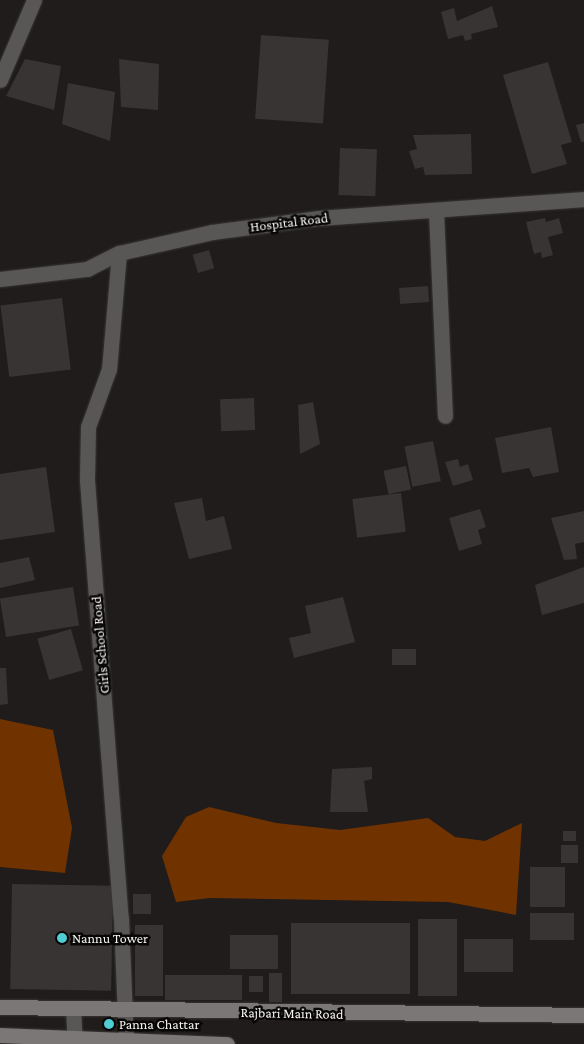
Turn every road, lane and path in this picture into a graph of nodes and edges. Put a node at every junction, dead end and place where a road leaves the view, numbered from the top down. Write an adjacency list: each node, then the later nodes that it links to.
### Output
1 (34, 0): 2 (street)
2 (0, 80)
3 (584, 199): 4 (street, Hospital Road)
4 (436, 211): 5 (street, Hospital Road); 7 (street)
5 (119, 254): 6 (street, Hospital Road); 10 (street, Girls School Road)
6 (0, 279)
7 (445, 416)
8 (0, 1007): 9 (street, Rajbari Main Road)
9 (73, 1008): 10 (street, Rajbari Main Road); 13 (street)
10 (127, 1011): 11 (street, Rajbari Main Road); 14 (street, Girls School Road)
11 (584, 1015)
12 (0, 1035): 13 (street)
13 (74, 1040): 14 (street)
14 (126, 1041): 15 (street)
15 (227, 1044)

